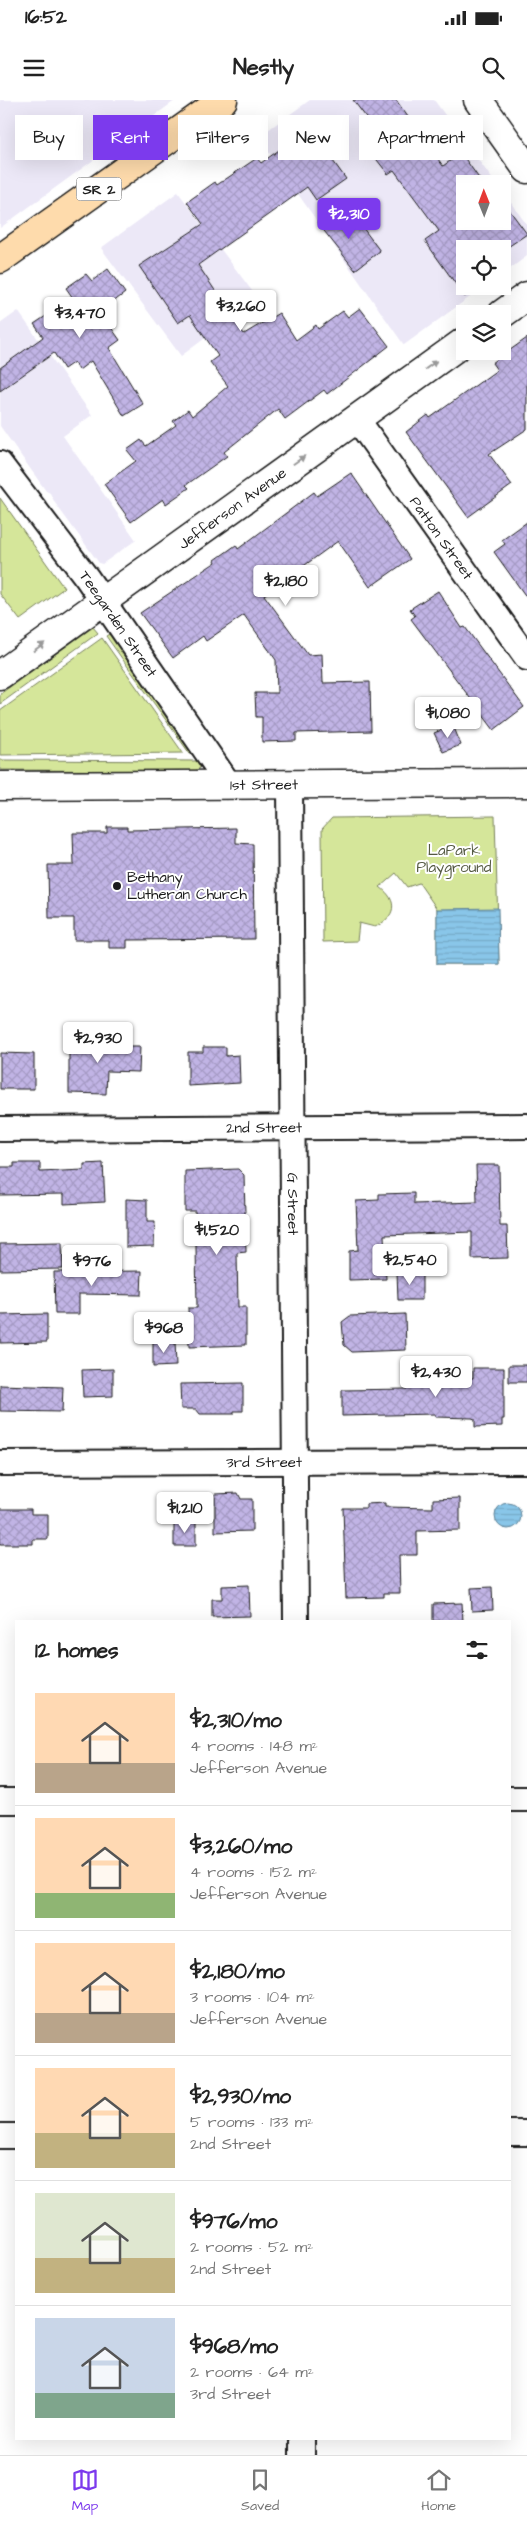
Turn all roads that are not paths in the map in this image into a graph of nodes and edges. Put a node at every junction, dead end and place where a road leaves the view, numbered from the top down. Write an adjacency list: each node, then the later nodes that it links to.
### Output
1 (223, 100): 4 (main road, SR 2)
2 (478, 100): 3 (street)
3 (527, 169)
4 (0, 259)
5 (527, 296): 6 (street)
6 (511, 308)
7 (456, 348): 8 (street, Jefferson Avenue, one-way to 7)
8 (357, 419): 10 (street, Jefferson Avenue, one-way to 8); 11 (street, Patton Street)
9 (0, 464): 10 (street, Teegarden Street)
10 (102, 600): 12 (street, Jefferson Avenue, one-way to 10); 16 (street, Teegarden Street)
11 (527, 658)
12 (0, 675)
13 (527, 783): 14 (street, 1st Street)
14 (290, 785): 16 (street, 1st Street); 18 (street, G Street)
15 (0, 786): 16 (street, 1st Street)
16 (230, 786)
17 (527, 1126): 18 (street, 2nd Street)
18 (292, 1128): 19 (street, 2nd Street); 20 (street, G Street)
19 (0, 1129)
20 (295, 1461): 21 (street, 3rd Street); 22 (street, 3rd Street); 23 (street, G Street)
21 (527, 1461)
22 (0, 1463)
23 (296, 1620)
24 (511, 1799): 25 (street)
25 (527, 1799)
26 (0, 1801): 27 (street)
27 (15, 1801)
28 (511, 2133): 29 (street)
29 (527, 2133)
30 (0, 2136): 31 (street)
31 (15, 2136)
32 (302, 2440): 33 (street)
33 (302, 2455)

